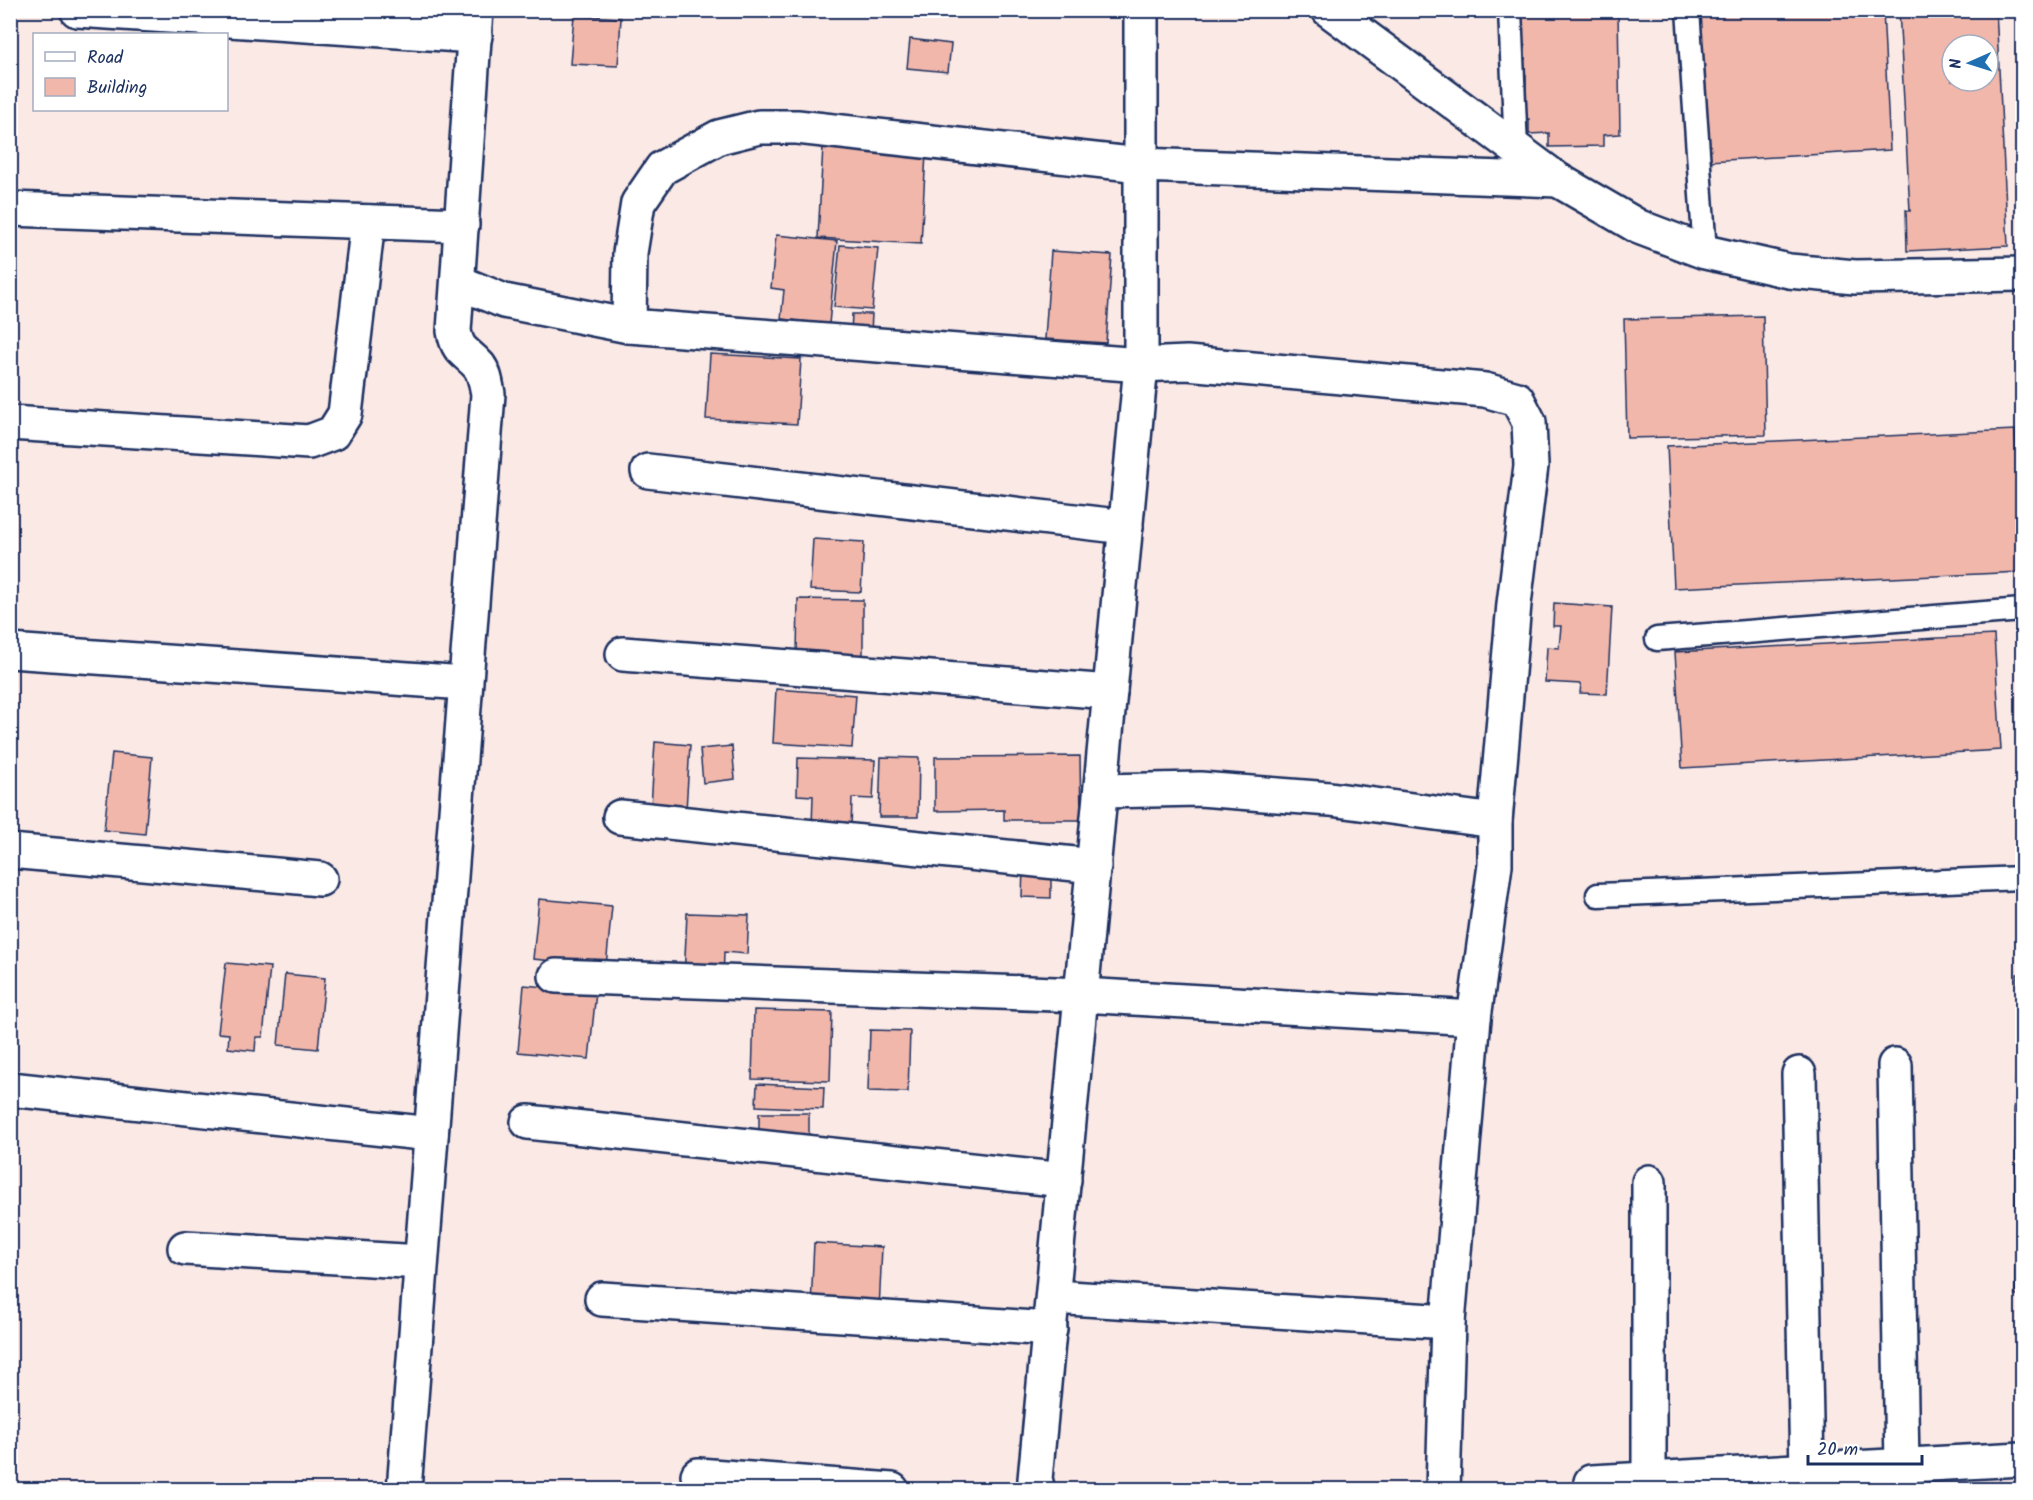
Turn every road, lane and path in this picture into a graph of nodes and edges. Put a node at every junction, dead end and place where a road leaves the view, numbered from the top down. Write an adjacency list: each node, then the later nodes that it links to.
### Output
1 (76, 10): 6 (street)
2 (1141, 10): 8 (street)
3 (1329, 10): 7 (street)
4 (1510, 10): 7 (lane)
5 (1688, 10): 13 (lane)
6 (475, 23): 12 (street)
7 (1516, 149): 9 (street)
8 (1140, 165): 9 (street); 16 (street); 17 (street)
9 (1558, 180): 13 (street)
10 (10, 209): 11 (street)
11 (368, 222): 12 (street); 18 (street)
12 (462, 225): 15 (street)
13 (1705, 252): 14 (street)
14 (2022, 274)
15 (458, 282): 16 (street); 25 (street)
16 (629, 326): 17 (street)
17 (1141, 365): 20 (street); 29 (street)
18 (10, 423)
19 (648, 471): 20 (street)
20 (1126, 527): 26 (street)
21 (2022, 610): 22 (lane)
22 (1657, 639)
23 (10, 651): 25 (street)
24 (623, 654): 26 (street)
25 (465, 683): 42 (street)
26 (1110, 692): 27 (street)
27 (1101, 791): 29 (street); 31 (street)
28 (620, 817): 31 (street)
29 (1496, 820): 37 (street)
30 (10, 851): 33 (street)
31 (1094, 866): 36 (street)
32 (2022, 878): 34 (lane)
33 (320, 879)
34 (1598, 895)
35 (556, 976): 36 (street)
36 (1082, 995): 37 (street); 43 (street)
37 (1474, 1018): 49 (street)
38 (1894, 1065): 52 (street)
39 (1799, 1074): 53 (street)
40 (10, 1089): 42 (street)
41 (528, 1122): 43 (street)
42 (431, 1134): 46 (street)
43 (1064, 1180): 47 (street)
44 (1649, 1182): 55 (street)
45 (185, 1248): 46 (street)
46 (422, 1262): 57 (street)
47 (1053, 1297): 49 (street); 50 (street)
48 (602, 1299): 50 (street)
49 (1448, 1322): 60 (street)
50 (1050, 1329): 59 (street)
51 (2022, 1459): 52 (street)
52 (1902, 1466): 53 (street)
53 (1807, 1471): 55 (street)
54 (698, 1475): 58 (street)
55 (1649, 1479): 56 (street)
56 (1591, 1482)
57 (404, 1490)
58 (892, 1490)
59 (1038, 1490)
60 (1443, 1490)

